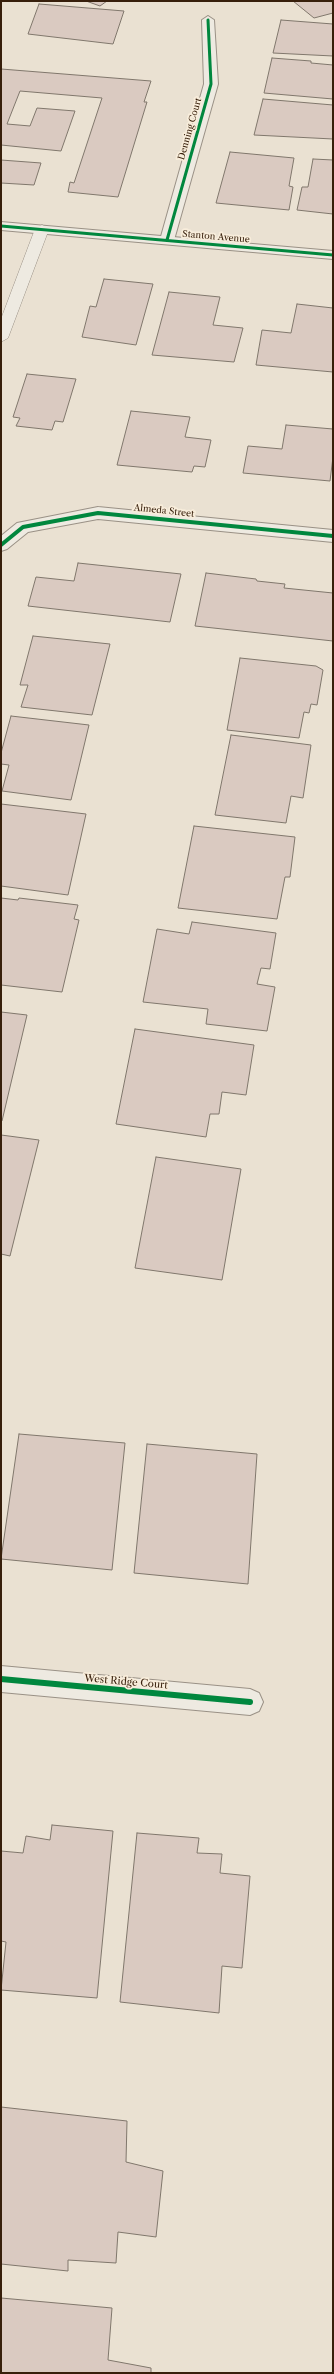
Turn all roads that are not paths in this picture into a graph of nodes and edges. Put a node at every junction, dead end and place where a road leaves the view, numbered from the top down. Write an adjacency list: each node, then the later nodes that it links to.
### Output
1 (208, 20): 4 (street, Denning Court)
2 (1, 226): 3 (street, Stanton Avenue)
3 (42, 230): 4 (street, Stanton Avenue); 6 (lane)
4 (167, 240): 5 (street, Stanton Avenue)
5 (333, 255)
6 (1, 338)
7 (333, 536): 8 (street, Almeda Street)
8 (1, 545)
9 (1, 1679): 10 (street, West Ridge Court)
10 (250, 1702)

